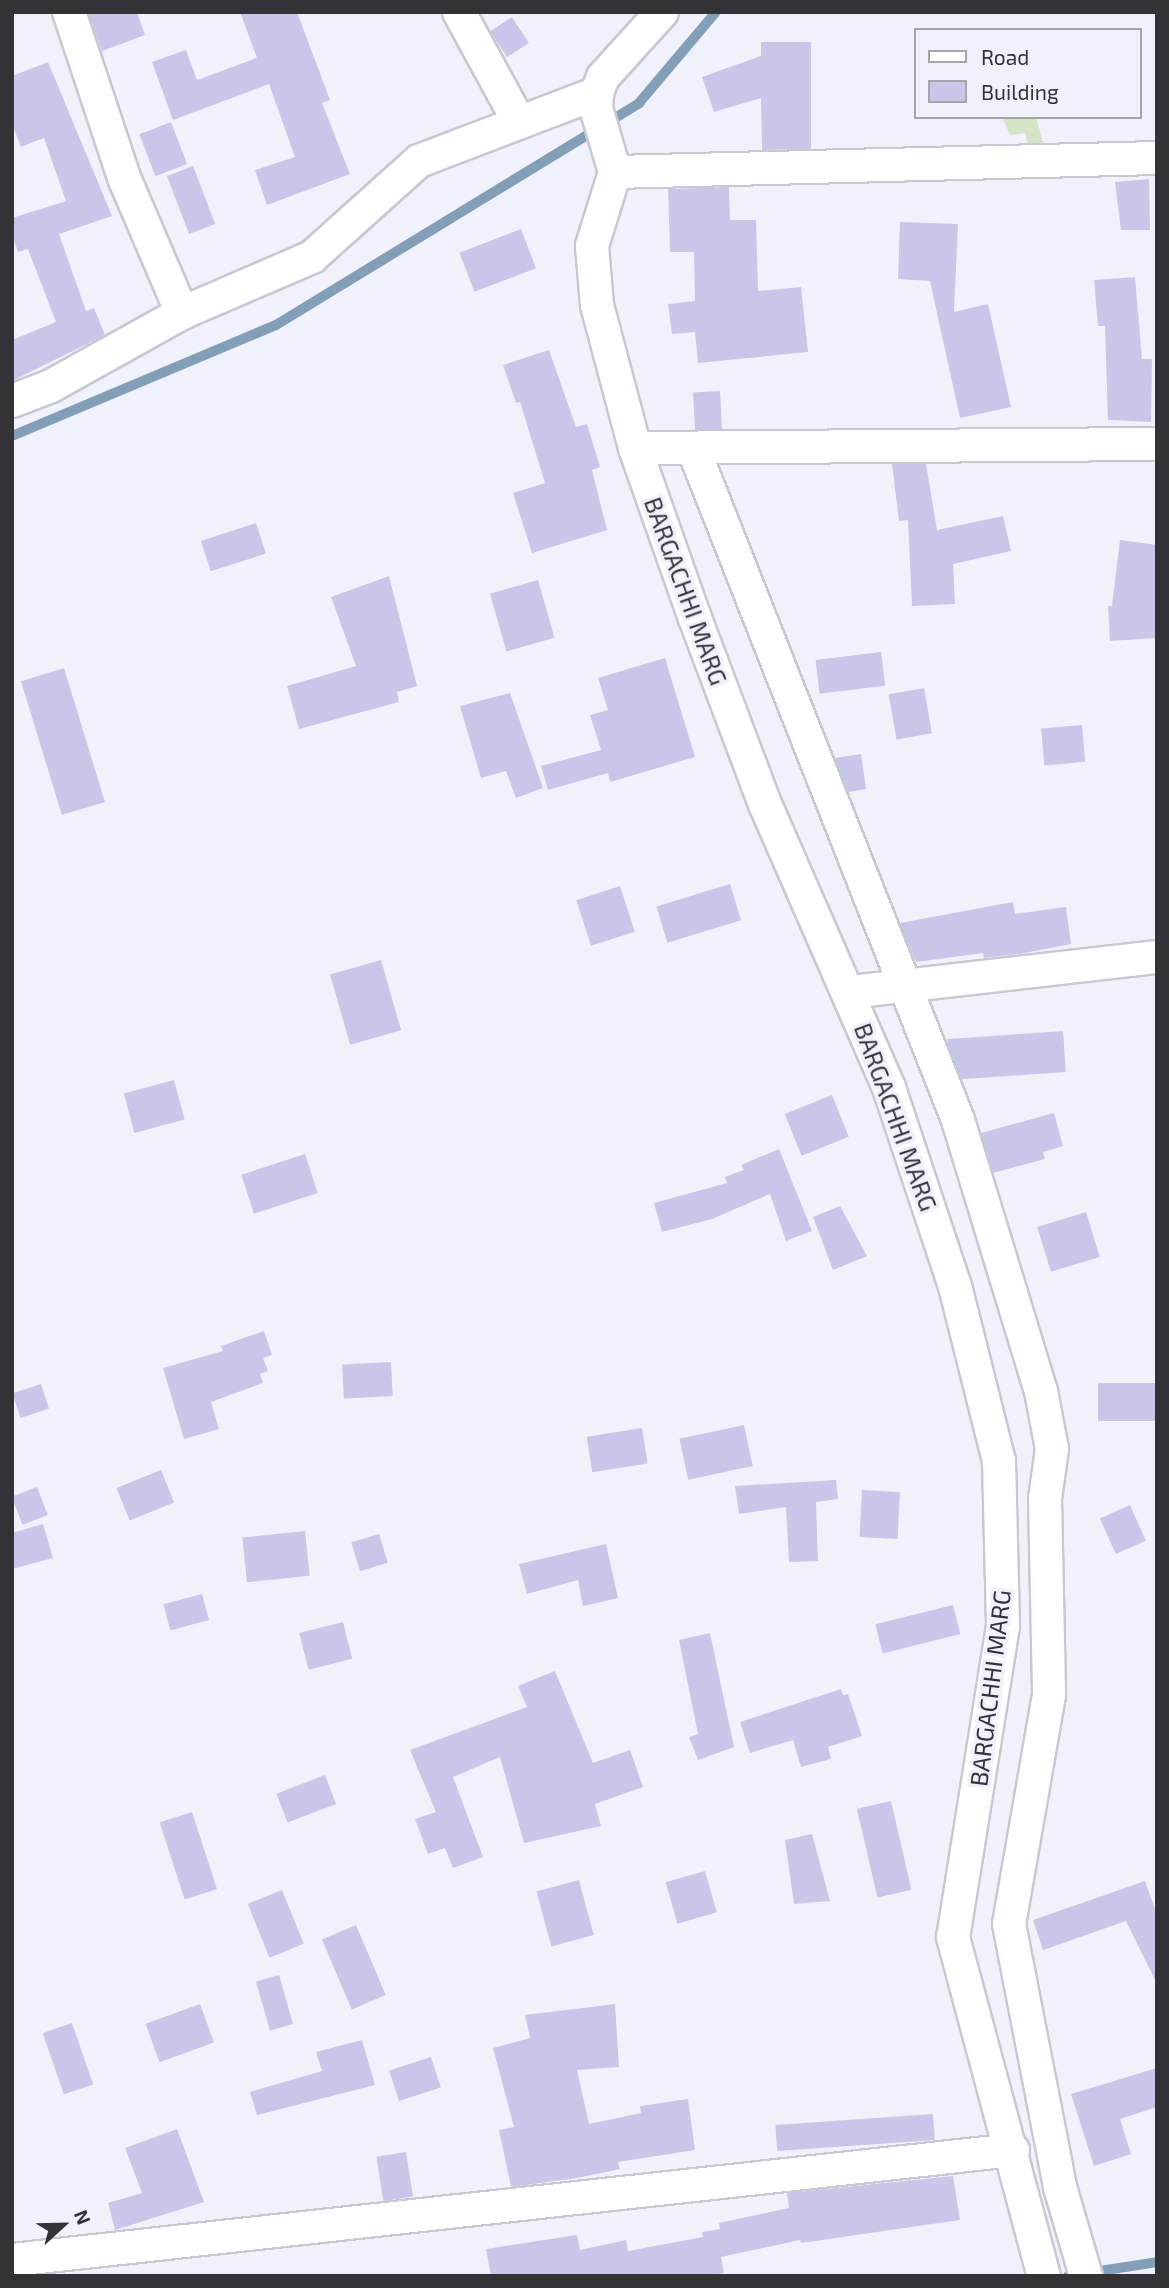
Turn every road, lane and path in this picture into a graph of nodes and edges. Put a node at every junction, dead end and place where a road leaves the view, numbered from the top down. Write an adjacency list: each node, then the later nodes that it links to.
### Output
1 (69, 12): 8 (street)
2 (459, 12): 5 (street)
3 (662, 12): 4 (street)
4 (597, 101): 5 (street); 7 (street)
5 (519, 122): 8 (street)
6 (1157, 158): 7 (street)
7 (615, 165): 11 (street, BARGACHHI MARG)
8 (182, 313): 9 (street)
9 (12, 401)
10 (1157, 444): 12 (street)
11 (635, 448): 12 (street); 15 (street, BARGACHHI MARG)
12 (693, 448): 14 (street)
13 (1157, 957): 14 (street)
14 (906, 985): 15 (street); 19 (street)
15 (850, 992): 16 (street, BARGACHHI MARG)
16 (1013, 2151): 17 (street); 18 (street, BARGACHHI MARG)
17 (12, 2260)
18 (1044, 2276)
19 (1086, 2276)

